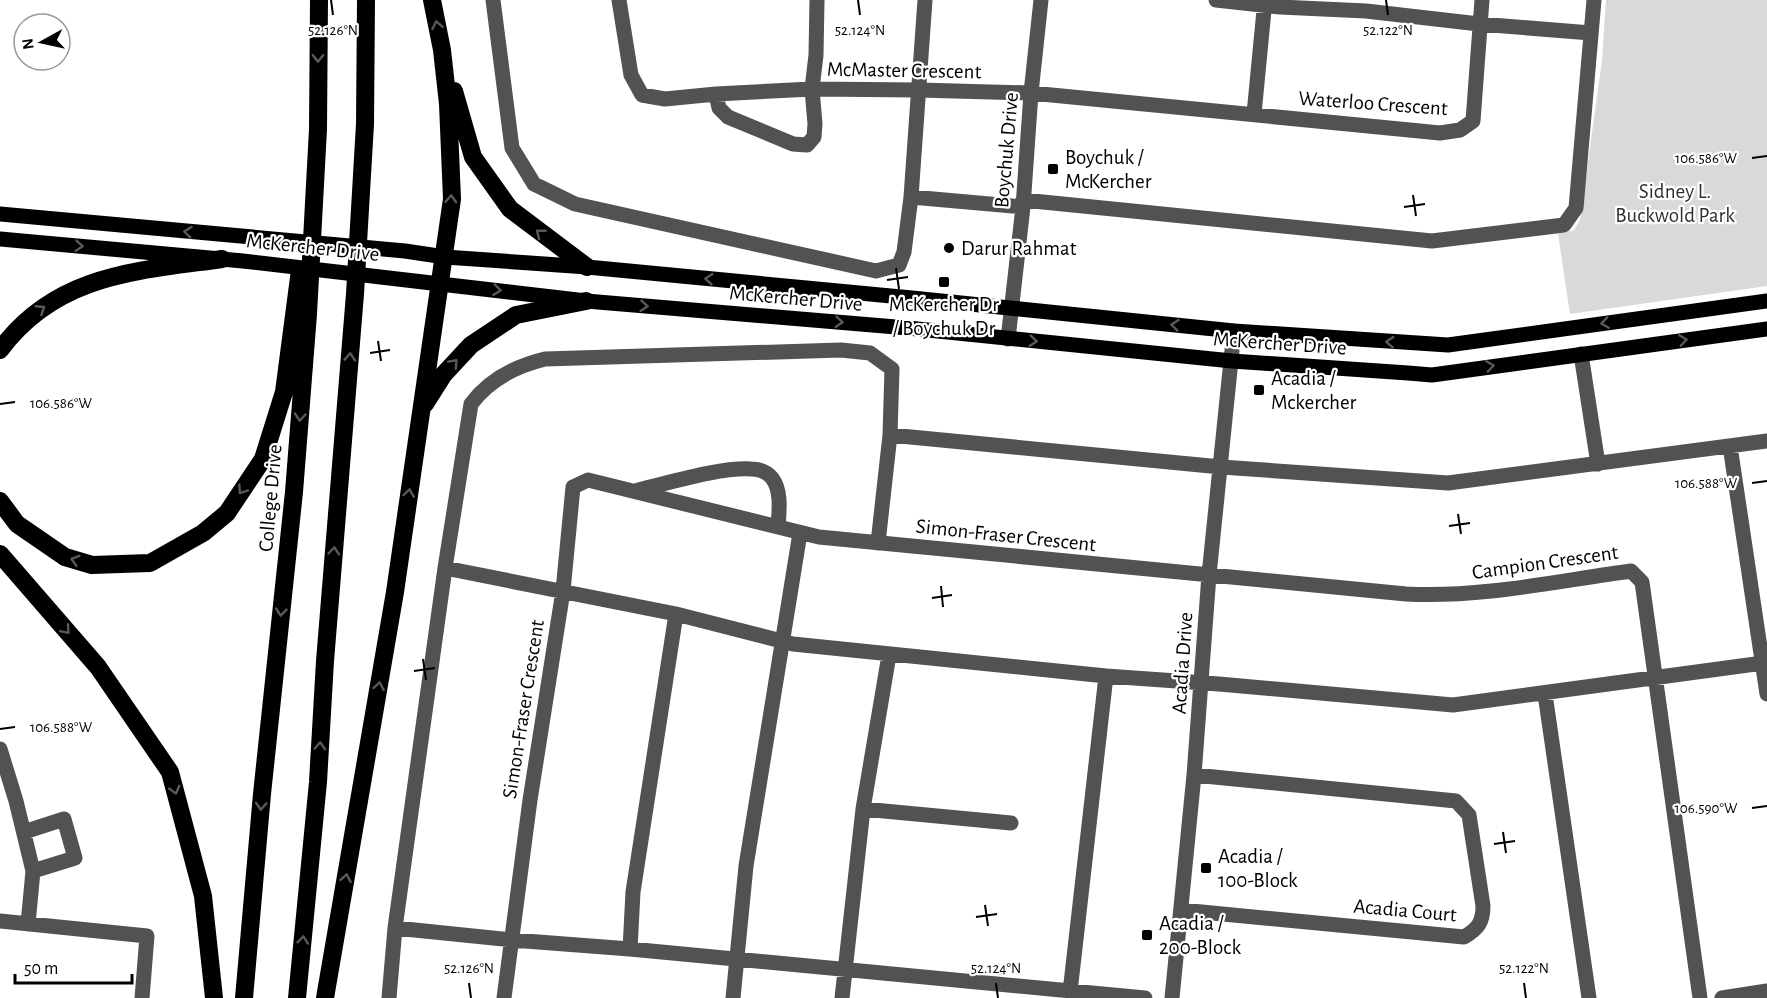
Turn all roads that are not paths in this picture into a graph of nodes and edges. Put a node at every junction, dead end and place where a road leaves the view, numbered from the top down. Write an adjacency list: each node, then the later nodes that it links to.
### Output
1 (319, 0): 22 (highway, College Drive, one-way to 22)
2 (366, 0): 84 (highway, one-way to 2)
3 (432, 0): 16 (highway, one-way to 3)
4 (493, 0): 23 (street)
5 (619, 0): 20 (street, McMaster Crescent)
6 (817, 0): 17 (street, McMaster Crescent)
7 (925, 0): 18 (street)
8 (1041, 0): 19 (street, Boychuk Drive)
9 (1216, 0): 12 (street)
10 (1482, 0): 14 (street, Waterloo Crescent)
11 (1594, 0): 15 (street)
12 (1265, 3): 13 (street); 21 (street)
13 (1366, 5): 14 (street)
14 (1479, 24): 15 (street); 21 (street, Waterloo Crescent)
15 (1591, 33): 24 (street)
16 (442, 50): 27 (highway, one-way to 16); 29 (highway, one-way to 16)
17 (812, 89): 18 (street, McMaster Crescent); 20 (street, McMaster Crescent); 20 (street, McMaster Crescent)
18 (919, 90): 19 (street, McMaster Crescent); 23 (street)
19 (1031, 93): 21 (street, Waterloo Crescent); 24 (street, Boychuk Drive)
20 (716, 94)
21 (1254, 114)
22 (318, 129): 47 (highway, one-way to 47); 83 (highway, College Drive, one-way to 83)
23 (911, 197): 24 (street)
24 (1023, 204): 33 (street, Boychuk Drive)
25 (0, 213): 27 (main road, McKercher Drive, one-way to 25)
26 (0, 239): 28 (main road, McKercher Drive, one-way to 28)
27 (445, 257): 29 (main road, McKercher Drive); 30 (highway)
28 (222, 259): 30 (main road, McKercher Drive); 37 (highway, one-way to 28)
29 (587, 267): 33 (main road, McKercher Drive, one-way to 29)
30 (439, 283): 31 (main road, McKercher Drive, one-way to 31); 40 (highway)
31 (586, 301): 36 (main road, McKercher Drive, one-way to 36); 40 (highway, one-way to 31)
32 (1767, 302): 35 (main road, McKercher Drive, one-way to 35)
33 (1012, 309): 35 (main road, McKercher Drive, one-way to 33); 36 (street, Boychuk Drive)
34 (1767, 329): 38 (main road, McKercher Drive, one-way to 34)
35 (1234, 331): 39 (street, Acadia Drive)
36 (1008, 339): 39 (main road, McKercher Drive, one-way to 39)
37 (0, 350)
38 (1581, 354): 39 (main road, McKercher Drive, one-way to 38); 44 (street)
39 (1232, 361): 45 (street, Acadia Drive)
40 (420, 410): 85 (highway, one-way to 40)
41 (890, 435): 45 (street); 50 (street); 52 (street)
42 (1767, 441): 43 (street)
43 (1730, 446): 44 (street); 58 (street)
44 (1598, 464): 45 (street)
45 (1221, 467): 53 (street, Acadia Drive)
46 (632, 491): 48 (street, Simon-Fraser Crescent); 48 (street, Simon-Fraser Crescent); 54 (street, Simon-Fraser Crescent)
47 (0, 501)
48 (778, 528): 49 (street, Simon-Fraser Crescent)
49 (800, 532): 50 (street, Simon-Fraser Crescent); 56 (street)
50 (878, 543): 53 (street, Simon-Fraser Crescent)
51 (0, 554): 82 (highway, one-way to 82)
52 (446, 568): 54 (street); 74 (street)
53 (1209, 575): 60 (street, Campion Crescent); 61 (street, Acadia Drive)
54 (563, 591): 55 (street); 75 (street, Simon-Fraser Crescent)
55 (676, 614): 56 (street); 76 (street)
56 (781, 642): 57 (street); 77 (street)
57 (889, 655): 59 (street); 67 (street)
58 (1763, 663): 60 (street); 63 (street)
59 (1106, 676): 61 (street); 80 (street)
60 (1657, 679): 62 (street); 93 (street, Campion Crescent)
61 (1201, 683): 62 (street); 65 (street, Acadia Drive)
62 (1545, 694): 92 (street)
63 (1767, 694)
64 (0, 749): 66 (street)
65 (1194, 775): 71 (street, Acadia Drive); 71 (street, Acadia Court)
66 (5, 781): 69 (street)
67 (863, 809): 68 (street); 78 (street)
68 (1011, 823)
69 (24, 832): 70 (street); 70 (street)
70 (33, 871): 73 (street)
71 (1181, 910): 91 (street, Acadia Drive)
72 (0, 921): 73 (street)
73 (28, 924): 81 (street)
74 (395, 928): 75 (street); 86 (street)
75 (512, 940): 76 (street); 87 (street, Simon-Fraser Crescent)
76 (630, 949): 77 (street)
77 (737, 960): 78 (street); 88 (street)
78 (844, 969): 80 (street); 89 (street)
79 (1767, 991): 94 (street)
80 (1070, 992): 90 (street)
81 (142, 998)
82 (214, 998)
83 (244, 998)
84 (297, 998)
85 (325, 998)
86 (388, 998)
87 (504, 998)
88 (734, 998)
89 (842, 998)
90 (1145, 998)
91 (1172, 998)
92 (1590, 998)
93 (1700, 998)
94 (1722, 998)

